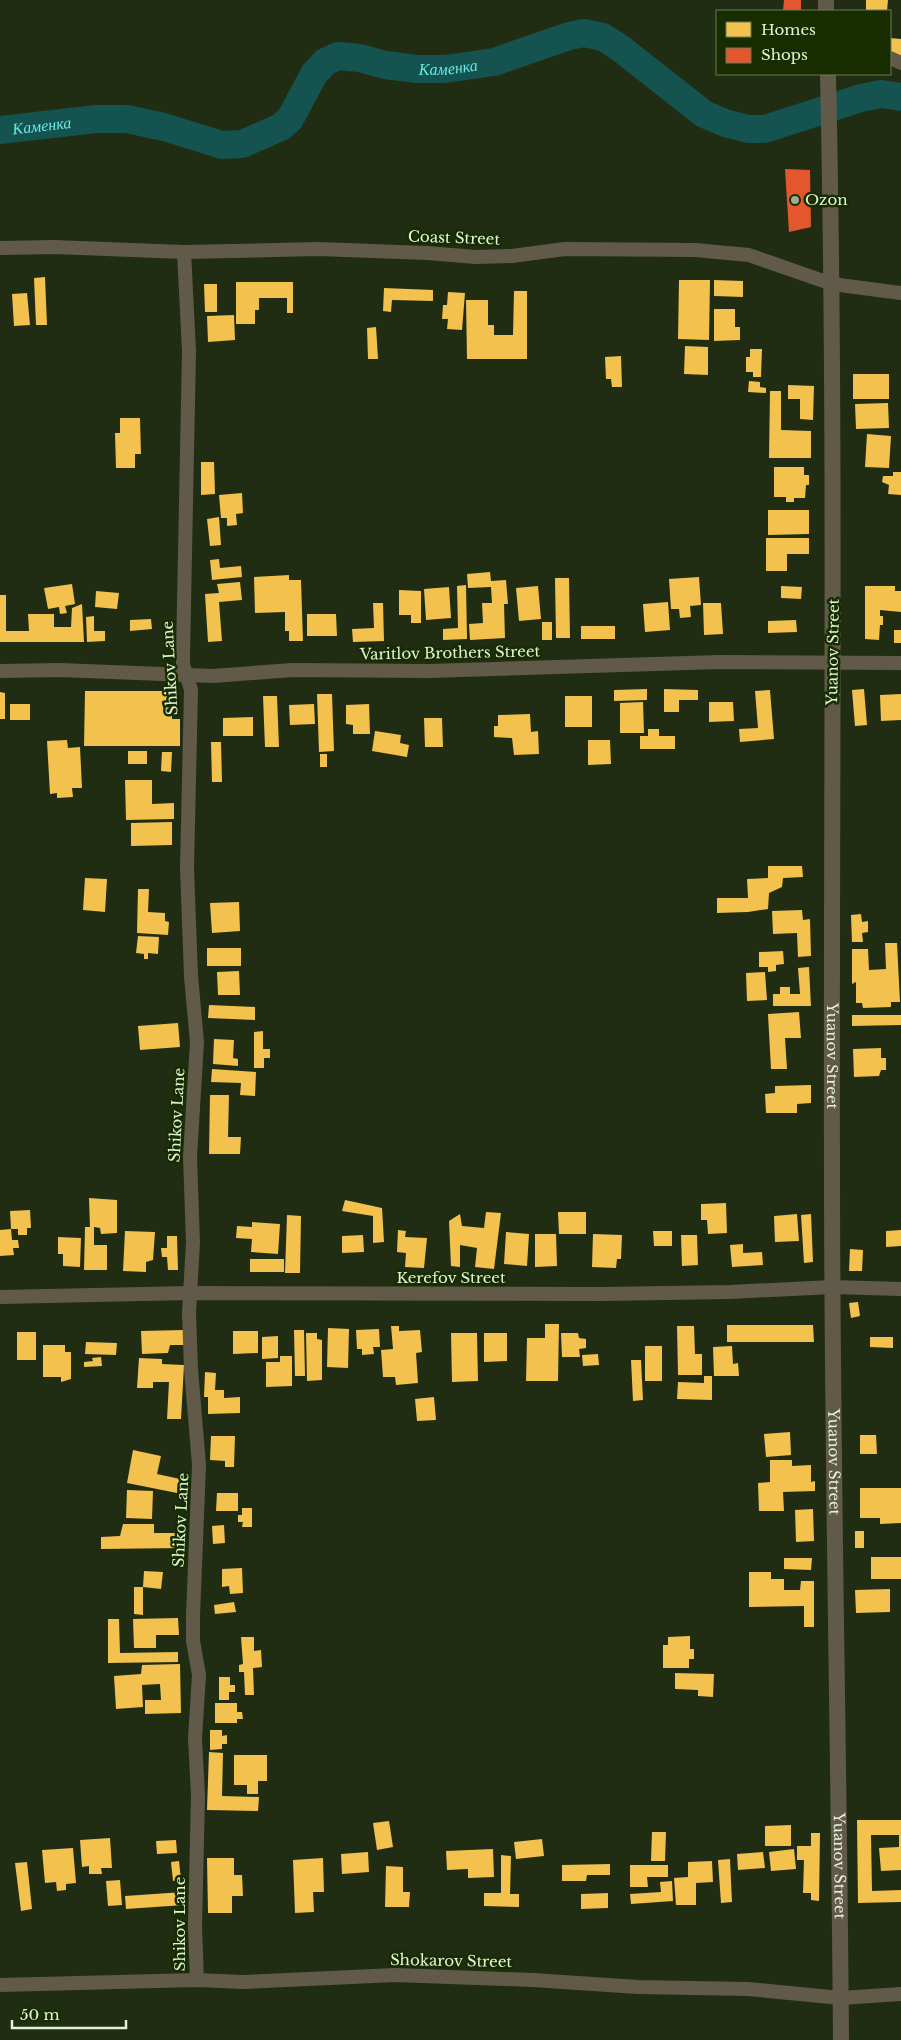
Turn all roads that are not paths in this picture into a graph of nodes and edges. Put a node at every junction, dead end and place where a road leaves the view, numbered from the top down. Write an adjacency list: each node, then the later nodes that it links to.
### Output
1 (828, 75): 4 (street, Yuanov Street)
2 (0, 248): 3 (street, Coast Street)
3 (184, 252): 4 (street, Coast Street); 9 (street, Shikov Lane)
4 (832, 284): 5 (street, Coast Street); 6 (street, Yuanov Street)
5 (901, 293)
6 (833, 662): 7 (street, Varitlov Brothers Street); 9 (street, Varitlov Brothers Street); 10 (street, Yuanov Street)
7 (901, 663)
8 (0, 672): 9 (street, Varitlov Brothers Street)
9 (186, 675): 12 (street, Shikov Lane)
10 (832, 1287): 11 (street, Kerefov Street); 12 (street, Kerefov Street); 17 (street, Yuanov Street)
11 (901, 1289)
12 (190, 1293): 13 (street, Kerefov Street); 14 (street, Shikov Lane)
13 (0, 1297)
14 (196, 1980): 15 (street, Shokarov Street); 17 (street, Shokarov Street)
15 (0, 1985)
16 (901, 1994): 17 (street, Shokarov Street)
17 (841, 1998): 18 (street, Yuanov Street)
18 (841, 2040)

